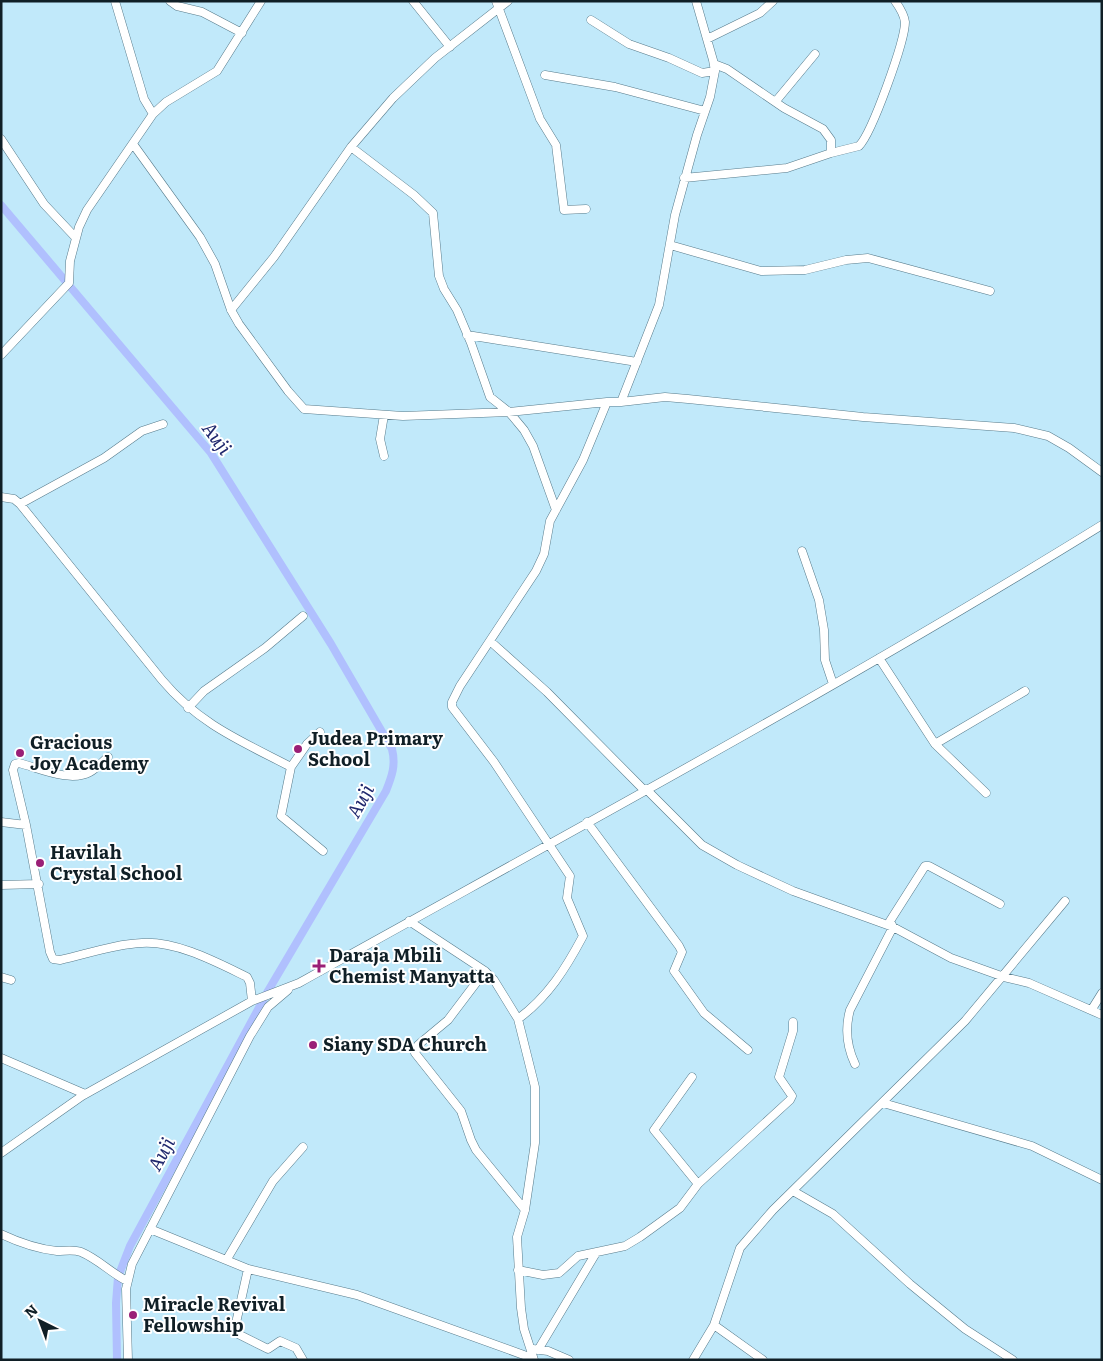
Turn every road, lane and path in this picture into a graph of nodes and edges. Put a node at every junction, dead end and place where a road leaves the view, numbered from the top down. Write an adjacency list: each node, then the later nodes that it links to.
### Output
1 (115, 1): 19 (street)
2 (170, 1): 11 (street)
3 (261, 1): 11 (street)
4 (413, 1): 13 (street)
5 (508, 1): 9 (street)
6 (696, 1): 12 (street)
7 (773, 1): 12 (street)
8 (895, 1): 23 (street)
9 (498, 4): 13 (street); 25 (street)
10 (591, 20): 15 (street)
11 (242, 33): 19 (street)
12 (707, 39): 15 (street)
13 (450, 47): 22 (street)
14 (815, 54): 17 (street)
15 (714, 67): 17 (street); 18 (street)
16 (545, 75): 18 (street)
17 (776, 101): 23 (street)
18 (705, 111): 24 (street)
19 (153, 114): 21 (street)
20 (1, 139): 26 (street)
21 (133, 144): 26 (street); 29 (street)
22 (351, 147): 29 (street); 30 (street)
23 (831, 153): 24 (street)
24 (684, 178): 27 (street)
25 (586, 209)
26 (76, 238): 31 (street)
27 (670, 245): 28 (street); 32 (street)
28 (990, 291)
29 (231, 310): 36 (street)
30 (468, 334): 32 (street); 35 (street)
31 (1, 355)
32 (636, 362): 34 (street)
33 (607, 402): 34 (street); 35 (street); 42 (street)
34 (621, 402): 39 (street)
35 (509, 412): 36 (street); 42 (street)
36 (384, 415): 38 (street)
37 (163, 424): 41 (street)
38 (384, 456)
39 (1102, 472)
40 (1, 497): 41 (street)
41 (20, 504): 50 (street)
42 (556, 510): 46 (street)
43 (1102, 525): 47 (street)
44 (802, 551): 48 (street)
45 (303, 616): 50 (street)
46 (490, 641): 55 (street); 60 (street)
47 (879, 658): 48 (street); 52 (street)
48 (833, 684): 55 (street)
49 (1025, 691): 52 (street)
50 (188, 708): 54 (street)
51 (320, 732): 54 (street)
52 (935, 744): 56 (street)
53 (108, 757): 59 (street)
54 (291, 767): 61 (street)
55 (645, 790): 58 (street); 67 (street)
56 (986, 793)
57 (1, 822): 59 (street)
58 (587, 822): 60 (street); 79 (street)
59 (26, 825): 62 (street)
60 (548, 844): 66 (street); 77 (street)
61 (323, 851)
62 (39, 884): 63 (street); 74 (street)
63 (1, 885)
64 (1065, 901): 70 (street)
65 (1000, 904): 67 (street)
66 (410, 922): 68 (street); 72 (street)
67 (892, 927): 70 (street); 81 (street)
68 (485, 971): 77 (street); 90 (street)
69 (1, 977): 71 (street)
70 (1004, 977): 75 (street); 84 (street)
71 (12, 980)
72 (291, 986): 74 (street); 91 (street)
73 (1102, 993): 75 (street)
74 (253, 1000): 83 (street)
75 (1092, 1009): 76 (street)
76 (1102, 1015)
77 (518, 1019): 90 (street)
78 (793, 1022): 88 (street)
79 (748, 1050)
80 (1, 1058): 83 (street)
81 (855, 1064)
82 (692, 1077): 88 (street)
83 (85, 1094): 86 (street)
84 (883, 1103): 87 (street); 89 (street)
85 (303, 1148): 94 (street)
86 (1, 1154)
87 (1102, 1180)
88 (698, 1184): 93 (street)
89 (793, 1191): 98 (street); 105 (street)
90 (525, 1210): 96 (street)
91 (150, 1228): 94 (street); 97 (street)
92 (1, 1234): 97 (street)
93 (596, 1253): 96 (street); 99 (street)
94 (226, 1259): 95 (street)
95 (248, 1269): 99 (street); 101 (street)
96 (518, 1270): 99 (street)
97 (121, 1278): 100 (street)
98 (714, 1325): 103 (street); 104 (street)
99 (534, 1354): 102 (street)
100 (128, 1360)
101 (303, 1360)
102 (569, 1360)
103 (693, 1360)
104 (762, 1360)
105 (1013, 1360)

